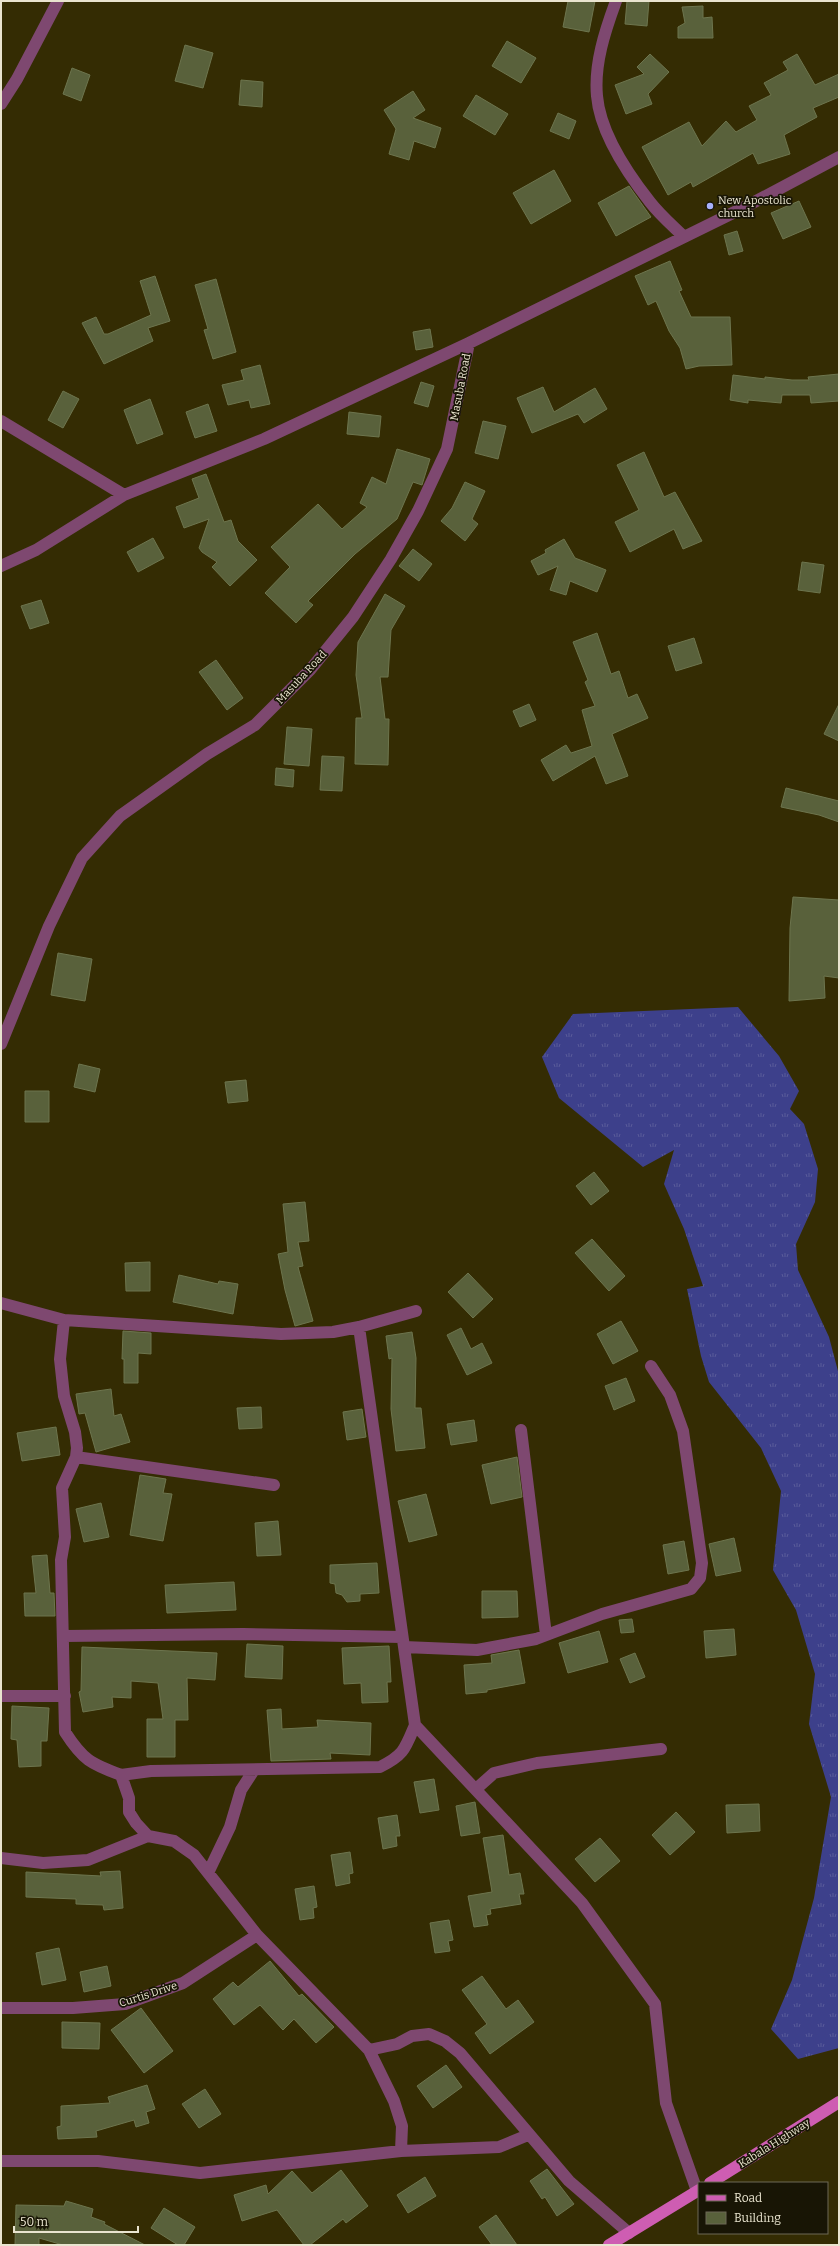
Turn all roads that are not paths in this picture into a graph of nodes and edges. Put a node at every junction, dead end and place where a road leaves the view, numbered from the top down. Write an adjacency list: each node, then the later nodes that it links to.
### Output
1 (58, 1): 3 (street)
2 (616, 1): 5 (street)
3 (1, 104)
4 (839, 157): 5 (street, Masuba Road)
5 (684, 238): 6 (street, Masuba Road)
6 (469, 343): 8 (street); 10 (street, Masuba Road)
7 (1, 421): 8 (street)
8 (124, 495): 9 (street)
9 (1, 566)
10 (1, 1044)
11 (1, 1303): 13 (street)
12 (416, 1311): 14 (street)
13 (64, 1320): 14 (street); 17 (street)
14 (359, 1328): 21 (street)
15 (651, 1366): 19 (street)
16 (521, 1430): 19 (street)
17 (76, 1457): 18 (street); 20 (street)
18 (274, 1485)
19 (546, 1635): 21 (street)
20 (64, 1636): 21 (street); 23 (street)
21 (403, 1642): 24 (street)
22 (1, 1696): 23 (street)
23 (65, 1696): 27 (street)
24 (415, 1725): 26 (street); 28 (street)
25 (661, 1749): 28 (street)
26 (254, 1770): 27 (street); 31 (street)
27 (121, 1775): 29 (street)
28 (476, 1789): 40 (street)
29 (148, 1836): 30 (street); 31 (street)
30 (1, 1858)
31 (208, 1873): 32 (street)
32 (257, 1934): 33 (street, Curtis Drive); 34 (street)
33 (1, 2008)
34 (369, 2050): 36 (street); 37 (street)
35 (839, 2102): 39 (main road, Kabala Highway)
36 (528, 2135): 37 (street); 41 (street)
37 (402, 2151): 38 (street)
38 (1, 2161)
39 (712, 2182)
40 (698, 2190): 41 (main road)
41 (629, 2233): 42 (main road)
42 (609, 2245)

